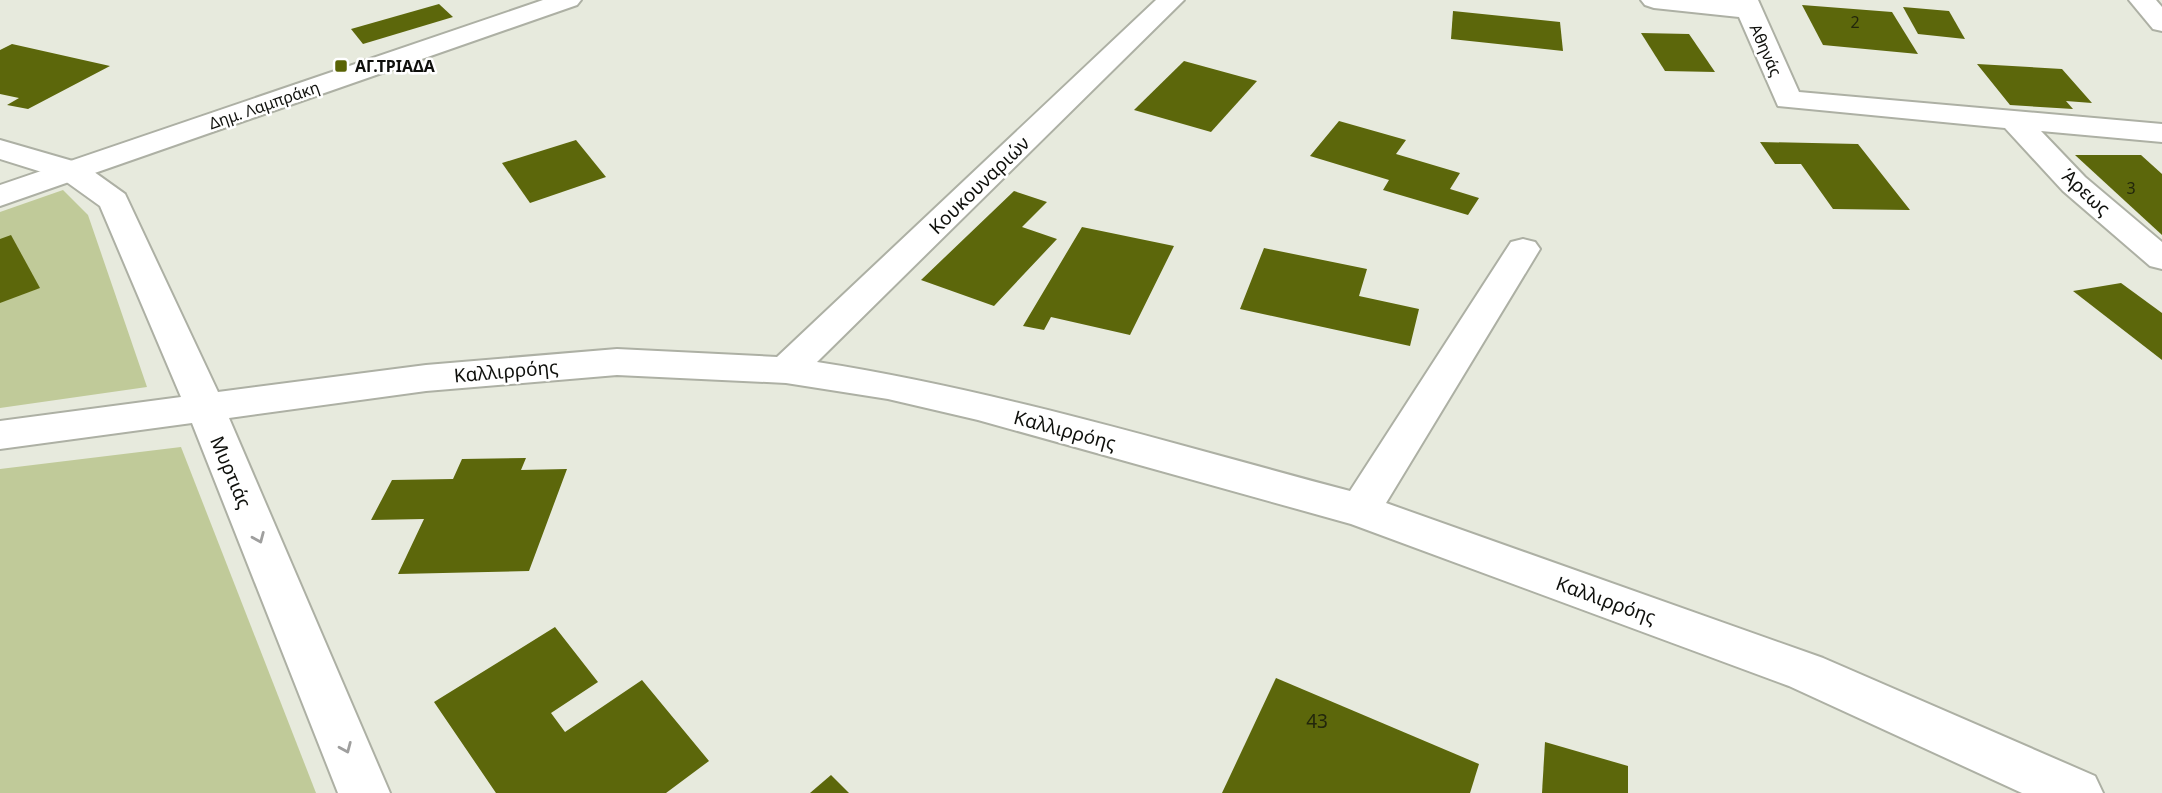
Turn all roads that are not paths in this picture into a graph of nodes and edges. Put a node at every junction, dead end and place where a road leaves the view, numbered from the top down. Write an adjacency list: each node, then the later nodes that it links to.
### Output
1 (568, 0): 10 (street, Δημ. Λαμπράκη)
2 (1171, 0): 14 (street, Κουκουναριών)
3 (1654, 0): 5 (street)
4 (2142, 0): 6 (street)
5 (1746, 5): 7 (street, Αθηνάς)
6 (2162, 23)
7 (2014, 120): 8 (street); 13 (street, Άρεως)
8 (2162, 133)
9 (0, 149): 10 (street, Μυρτιάς)
10 (72, 171): 11 (street, Δημ. Λαμπράκη); 15 (street, Μυρτιάς)
11 (0, 196)
12 (1523, 249): 17 (street)
13 (2162, 259)
14 (786, 370): 15 (street, Καλλιρρόης); 17 (street, Καλλιρρόης)
15 (205, 407): 16 (street, Καλλιρρόης); 18 (street, Μυρτιάς, one-way to 18)
16 (0, 435)
17 (1360, 510): 19 (street, Καλλιρρόης)
18 (364, 793)
19 (2077, 793)

